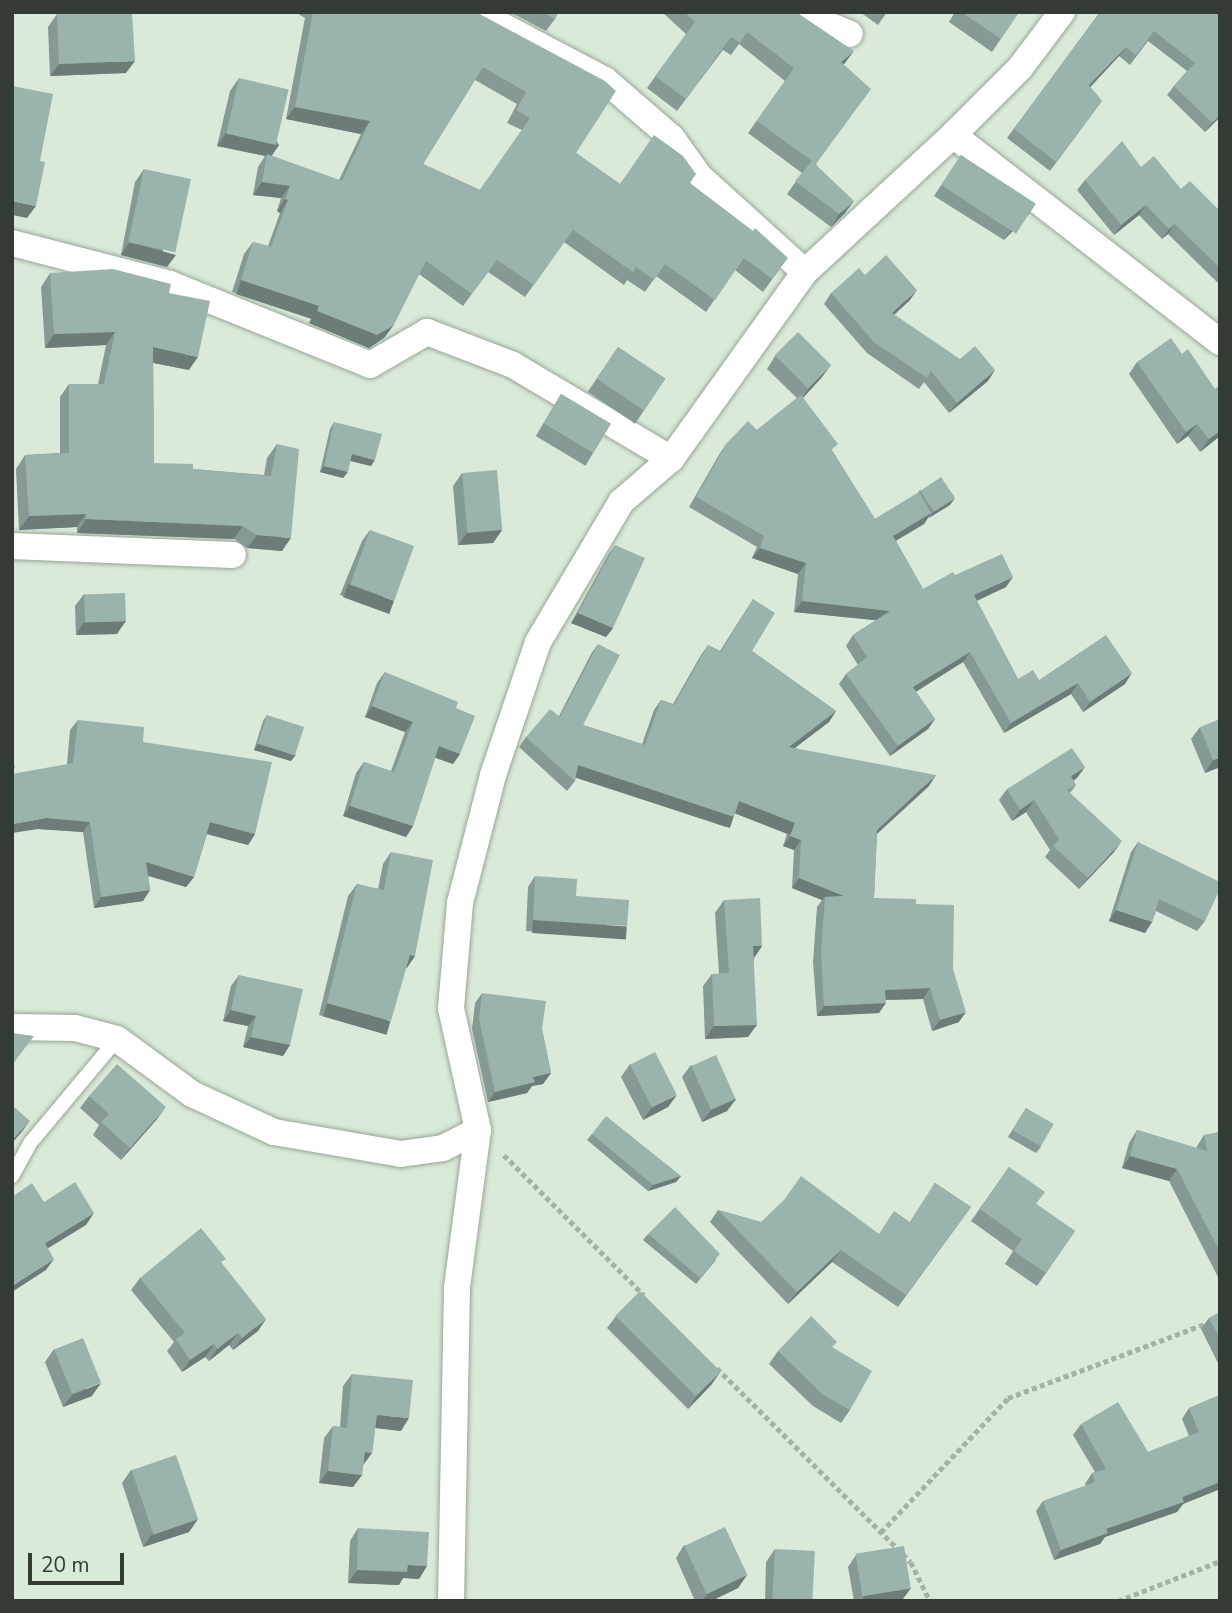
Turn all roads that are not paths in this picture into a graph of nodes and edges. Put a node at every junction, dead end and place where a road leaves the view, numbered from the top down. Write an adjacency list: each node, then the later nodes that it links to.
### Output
1 (476, 12): 7 (street)
2 (797, 12): 4 (street)
3 (1062, 12): 5 (street)
4 (850, 34)
5 (954, 135): 7 (street); 8 (street)
6 (12, 243): 9 (street)
7 (805, 272): 9 (street)
8 (1220, 342)
9 (671, 460): 14 (street)
10 (12, 546): 11 (street)
11 (233, 555)
12 (12, 1027): 13 (street)
13 (117, 1039): 14 (street); 15 (lane)
14 (478, 1130): 16 (street)
15 (12, 1176)
16 (451, 1601)

